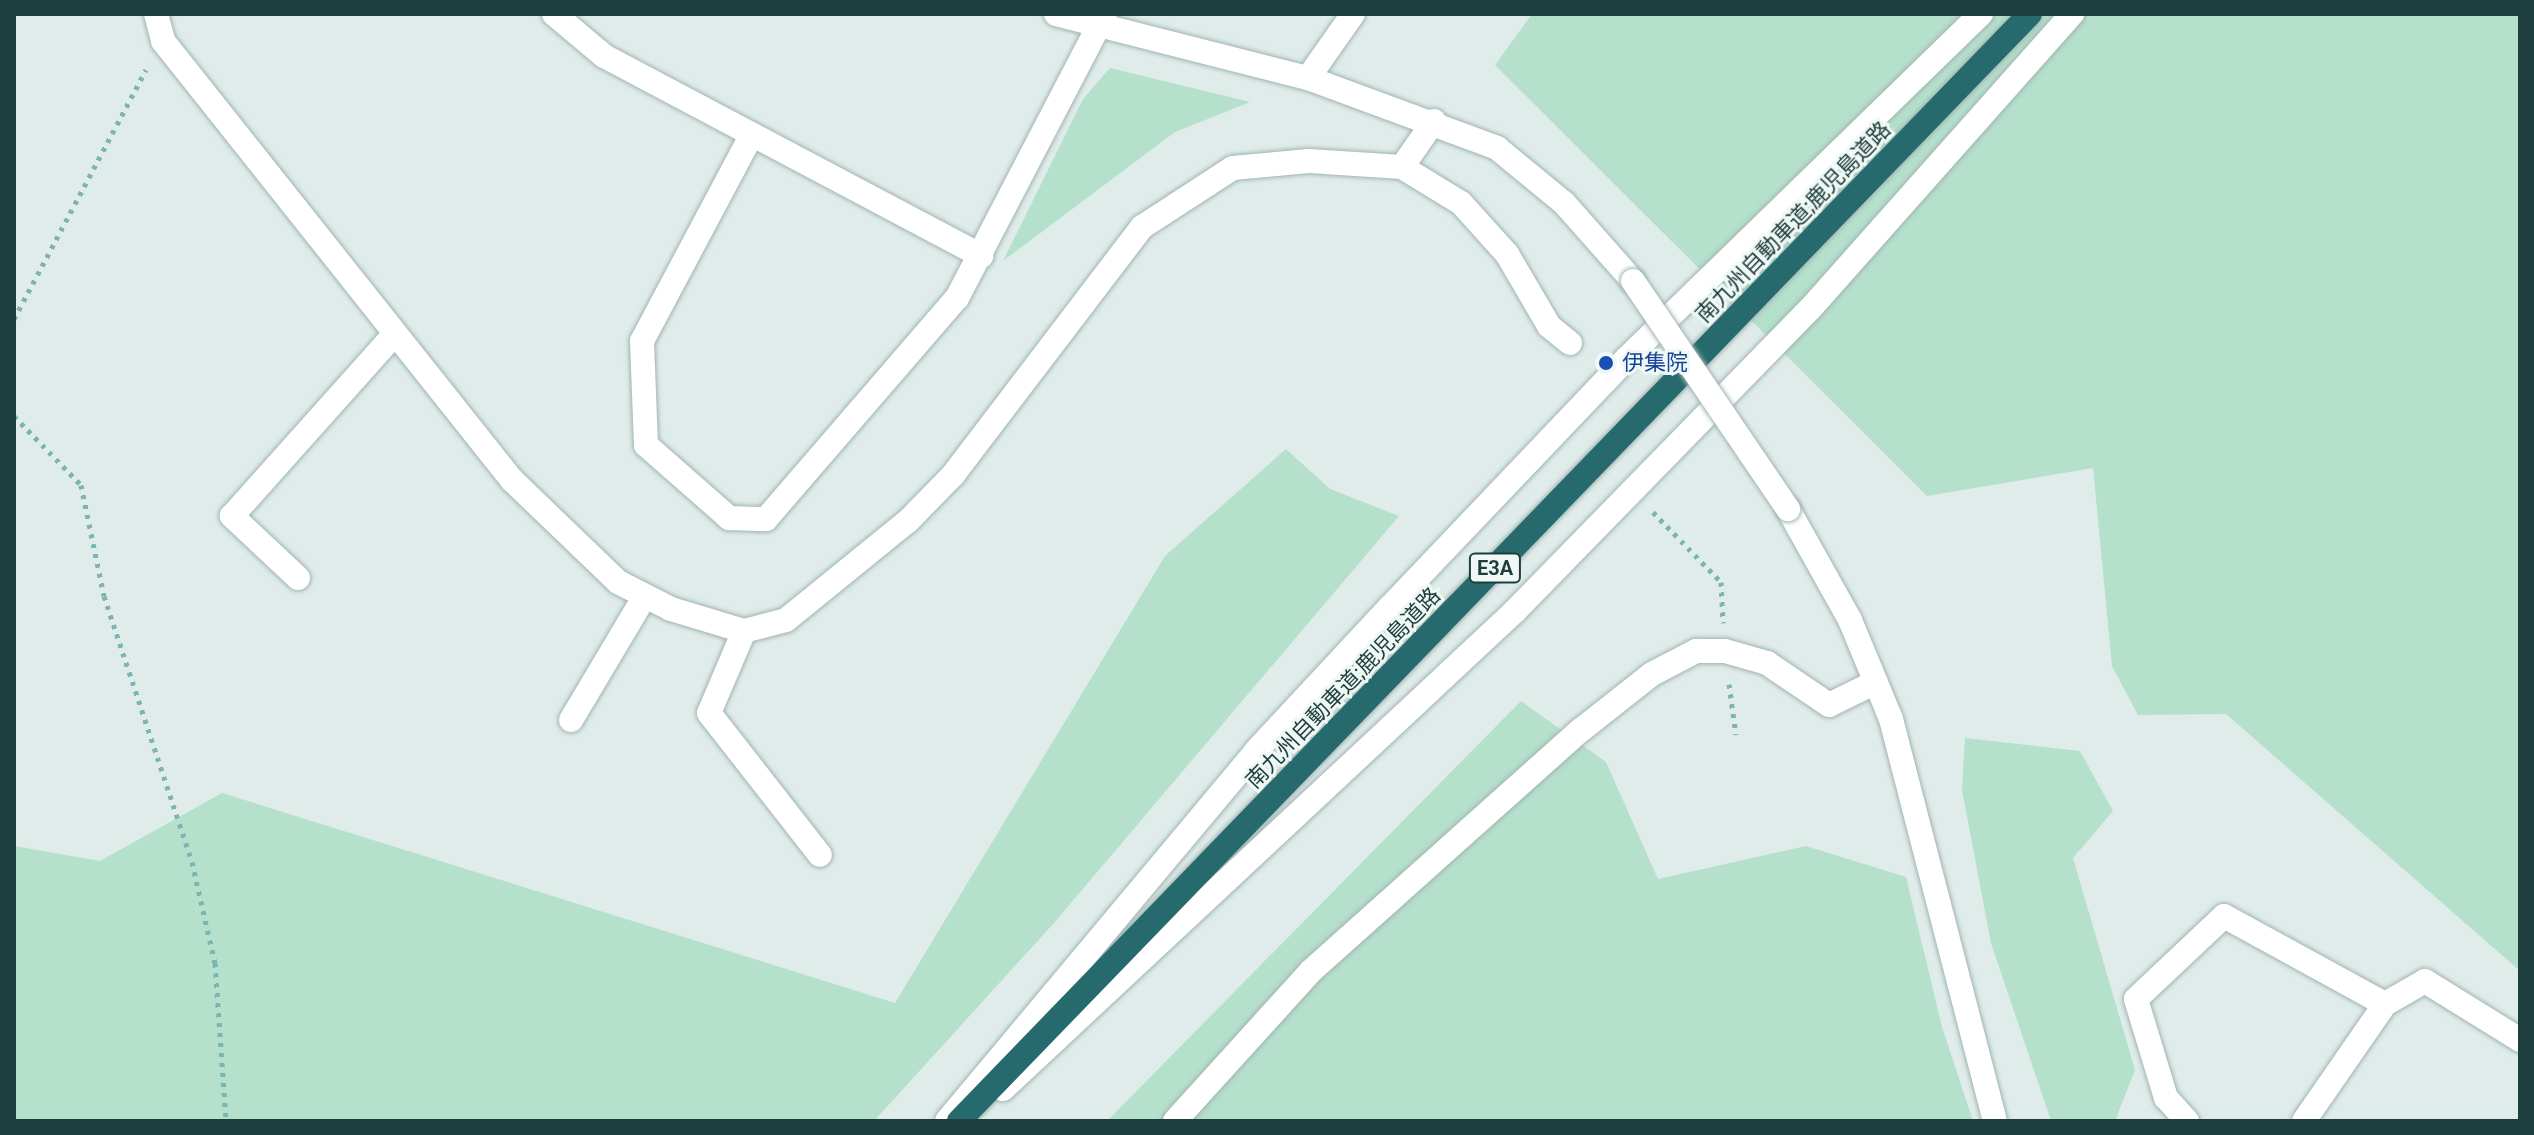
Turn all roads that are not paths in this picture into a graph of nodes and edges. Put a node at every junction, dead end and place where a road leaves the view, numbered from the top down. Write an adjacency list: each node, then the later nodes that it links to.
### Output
1 (156, 14): 14 (street)
2 (554, 14): 11 (street)
3 (1056, 14): 8 (street)
4 (1353, 14): 9 (street)
5 (1981, 14): 24 (street)
6 (2030, 14): 25 (highway, 南九州自動車道;鹿児島道路 / E3A)
7 (2072, 14): 26 (street)
8 (1102, 19): 9 (street); 13 (street)
9 (1308, 78): 10 (street)
10 (1434, 121): 12 (street); 19 (street, bridge)
11 (751, 136): 13 (street); 13 (street)
12 (1402, 167): 15 (street); 18 (street)
13 (981, 256)
14 (393, 336): 16 (street); 17 (street)
15 (1570, 343)
16 (298, 578)
17 (645, 596): 18 (street); 20 (street)
18 (744, 631): 21 (street)
19 (1876, 682): 27 (street); 28 (street)
20 (571, 720)
21 (820, 855)
22 (2385, 1004): 23 (street); 29 (street); 30 (street)
23 (2520, 1040)
24 (947, 1121)
25 (959, 1121)
26 (969, 1121)
27 (1175, 1121)
28 (1995, 1121)
29 (2187, 1121)
30 (2304, 1121)

